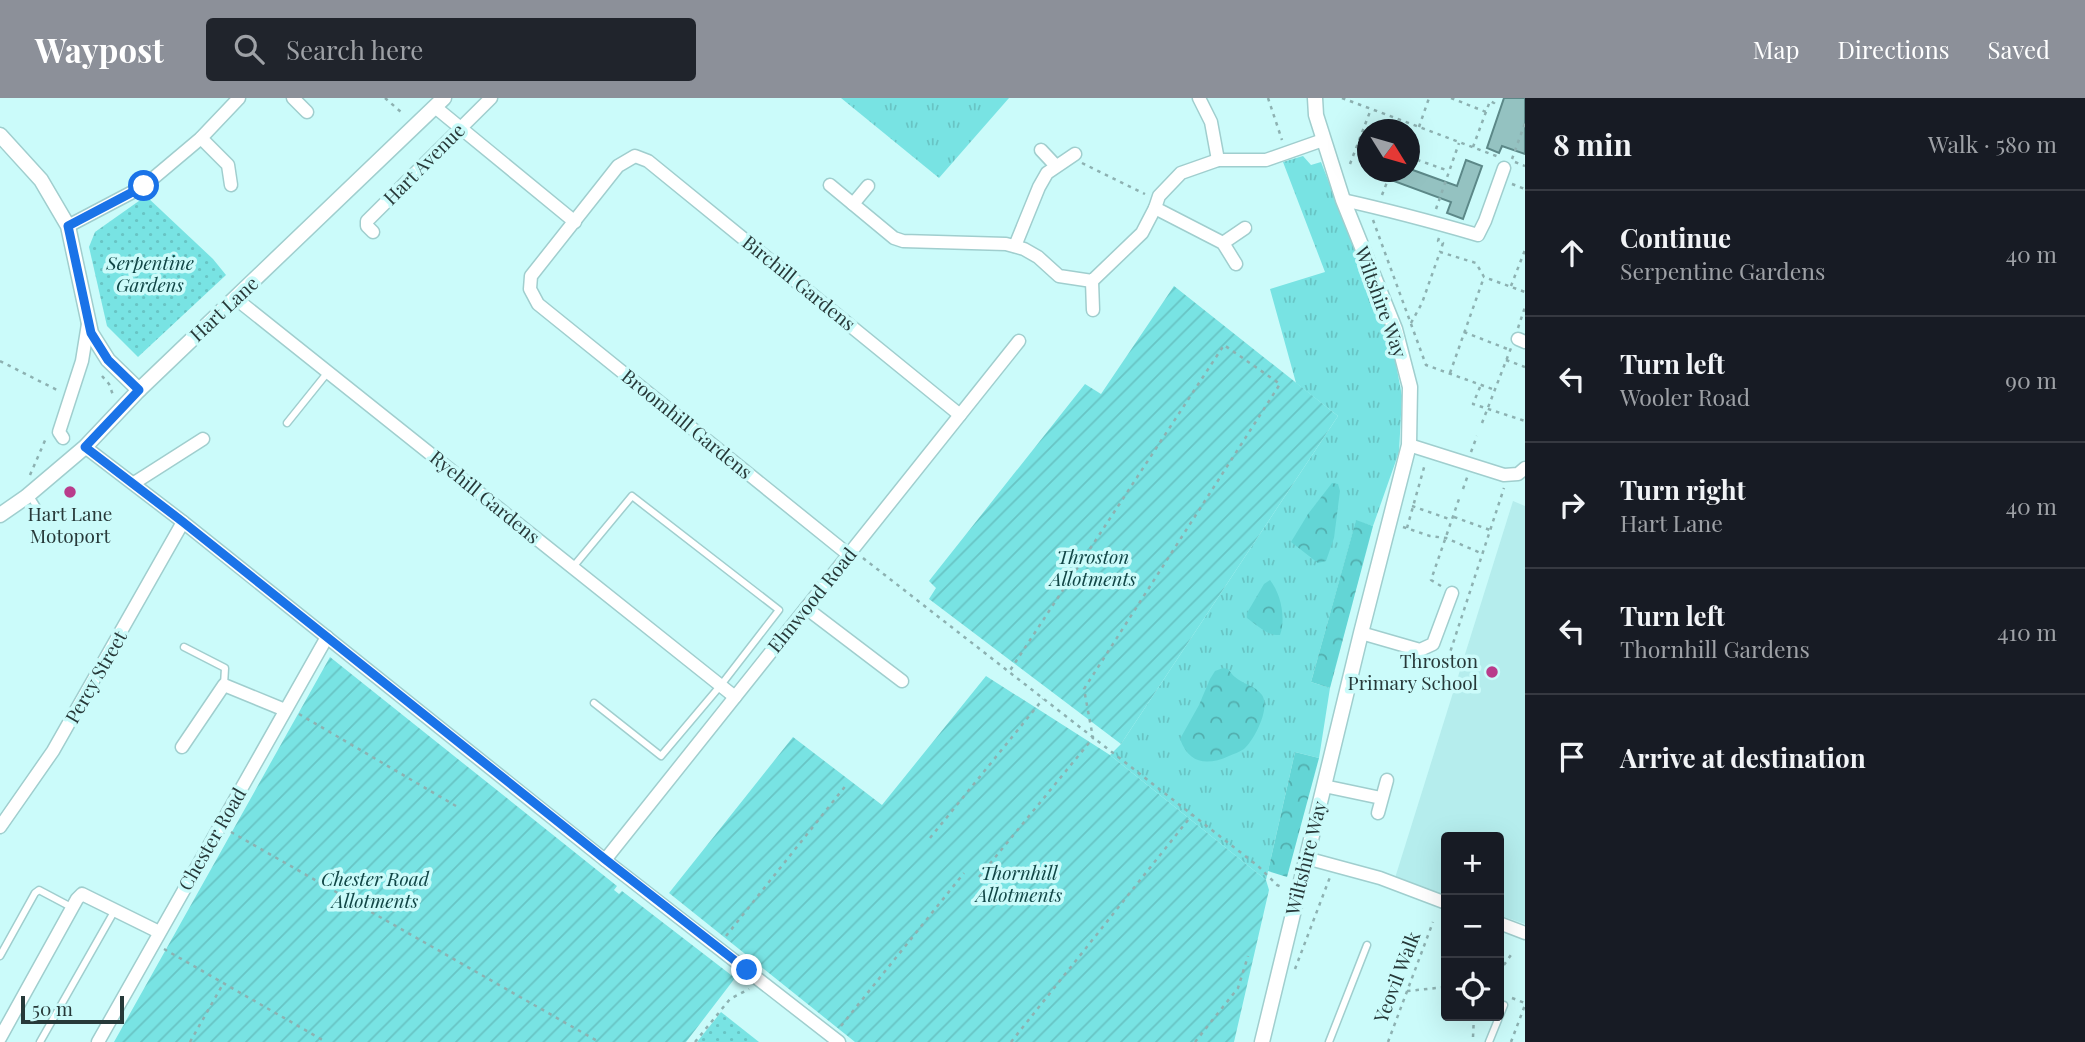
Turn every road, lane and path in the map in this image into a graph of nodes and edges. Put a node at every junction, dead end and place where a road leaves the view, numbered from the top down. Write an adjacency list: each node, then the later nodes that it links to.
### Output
1 (239, 98): 25 (street)
2 (293, 98): 16 (street)
3 (385, 98): 17 (path)
4 (491, 98): 22 (street, Hart Avenue)
5 (1199, 98): 32 (street)
6 (1268, 98): 30 (path)
7 (1315, 98): 26 (street, Wiltshire Way)
8 (1342, 98): 14 (path)
9 (1364, 98): 14 (path)
10 (1429, 98): 21 (path)
11 (1451, 98): 18 (path)
12 (1496, 98): 18 (path)
13 (439, 102): 22 (street); 60 (street, Hart Lane)
14 (1362, 105): 15 (path)
15 (1371, 109): 19 (path); 35 (path)
16 (307, 112)
17 (401, 112)
18 (1486, 112): 28 (path)
19 (1397, 119)
20 (1525, 123): 37 (path)
21 (1420, 124)
22 (460, 127): 47 (street); 51 (street, Hart Avenue)
23 (1420, 127): 27 (path)
24 (0, 135): 49 (street)
25 (201, 138): 40 (street); 49 (street)
26 (1323, 140): 30 (street); 43 (street, Wiltshire Way)
27 (1459, 142): 28 (path); 38 (path)
28 (1473, 148): 34 (path)
29 (1041, 150): 36 (street)
30 (1287, 153): 32 (street)
31 (1072, 155): 36 (street); 45 (path)
32 (1218, 160): 45 (street)
33 (1420, 161): 38 (path)
34 (1501, 162): 48 (street)
35 (1350, 164)
36 (1056, 166): 53 (street)
37 (1525, 166)
38 (1449, 171): 48 (path)
39 (1387, 182): 46 (path)
40 (231, 185)
41 (830, 185): 44 (street)
42 (868, 186): 44 (street)
43 (1342, 200): 46 (street); 64 (street, Wiltshire Way)
44 (853, 204): 53 (street)
45 (1156, 204): 52 (street); 57 (street)
46 (1374, 207): 48 (street); 62 (path)
47 (575, 222): 81 (street, Birchill Gardens); 111 (street, Broomhill Gardens)
48 (1430, 223)
49 (68, 226): 63 (street)
50 (1245, 228): 52 (street)
51 (373, 232)
52 (1223, 243): 55 (street)
53 (1015, 246): 57 (street)
54 (1525, 250): 58 (path)
55 (1236, 264)
56 (1483, 277): 58 (path); 62 (path); 65 (path)
57 (1092, 281): 61 (street)
58 (1511, 287): 59 (path)
59 (1525, 292)
60 (235, 298): 72 (street, Ryehill Gardens); 76 (street, Hart Lane)
61 (1093, 310)
62 (1412, 323): 64 (path); 74 (path)
63 (88, 324): 76 (street); 86 (street)
64 (1395, 329): 88 (street, Wiltshire Way)
65 (1464, 332): 67 (path); 74 (path)
66 (1019, 341): 81 (street, Elmwood Road)
67 (1517, 344)
68 (0, 360): 78 (path)
69 (1506, 360): 70 (path)
70 (1525, 367)
71 (99, 371): 79 (path)
72 (328, 372): 83 (lane); 113 (street, Ryehill Gardens)
73 (1502, 372): 77 (path)
74 (1450, 374): 75 (path)
75 (1481, 386): 77 (path); 80 (path)
76 (139, 390): 89 (street, Hart Lane)
77 (1495, 390): 80 (path)
78 (65, 394)
79 (109, 402)
80 (1488, 409): 82 (path); 84 (path)
81 (960, 415): 111 (street, Elmwood Road)
82 (1525, 421)
83 (287, 423)
84 (1482, 423)
85 (1477, 436): 90 (path)
86 (64, 438)
87 (203, 439): 97 (street)
88 (1409, 445): 95 (street); 101 (street, Wiltshire Way)
89 (85, 447): 97 (street); 99 (street, Hart Lane)
90 (1470, 455)
91 (1426, 461): 102 (path)
92 (1525, 468): 95 (street)
93 (1469, 472): 98 (path)
94 (35, 475): 96 (path)
95 (1505, 475): 109 (path)
96 (29, 478)
97 (134, 483): 106 (street)
98 (1463, 489)
99 (29, 494): 103 (lane); 104 (street, Hart Lane)
100 (1459, 499): 105 (path)
101 (1395, 500): 102 (path); 107 (street, Wiltshire Way)
102 (1413, 507): 105 (path); 108 (path)
103 (40, 512)
104 (0, 515)
105 (1452, 518): 109 (path); 110 (path)
106 (183, 522): 118 (street); 138 (street, Percy Street)
107 (1390, 522): 108 (path); 117 (street, Wiltshire Way)
108 (1407, 528): 110 (path)
109 (1490, 530): 112 (path)
110 (1446, 538): 112 (path); 114 (path)
111 (851, 552): 116 (street, Elmwood Road); 120 (path)
112 (1483, 554): 122 (path)
113 (573, 567): 124 (street, Ryehill Gardens); 124 (lane)
114 (1431, 580)
115 (1452, 593): 117 (street)
116 (806, 608): 121 (street); 125 (street, Elmwood Road)
117 (1361, 633): 133 (street, Wiltshire Way)
118 (327, 637): 128 (street, Chester Road); 142 (street)
119 (184, 647): 123 (lane)
120 (1009, 672): 126 (path); 129 (path)
121 (902, 681)
122 (1440, 683)
123 (224, 685): 128 (street); 130 (street)
124 (721, 685): 125 (street, Ryehill Gardens); 127 (lane)
125 (735, 697): 142 (street, Elmwood Road)
126 (1044, 699): 129 (path); 140 (path)
127 (594, 703)
128 (291, 711): 135 (path); 152 (street, Chester Road)
129 (1093, 738): 137 (path); 144 (path)
130 (182, 747)
131 (1387, 780): 134 (street)
132 (847, 784): 156 (path)
133 (1324, 786): 134 (street); 141 (street, Wiltshire Way)
134 (1381, 798): 136 (street)
135 (456, 806)
136 (1378, 813)
137 (1192, 815): 146 (path); 179 (path)
138 (0, 827)
139 (228, 831): 177 (path)
140 (930, 838)
141 (1306, 858): 146 (street, Wiltshire Way); 147 (street)
142 (606, 860): 156 (street)
143 (964, 873): 171 (path)
144 (979, 877)
145 (1329, 880): 162 (path)
146 (1298, 892): 172 (street, Wiltshire Way)
147 (1441, 901)
148 (72, 908): 149 (street); 158 (lane); 170 (street)
149 (116, 910): 152 (street); 173 (lane)
150 (1433, 922): 165 (path, Yeovil Walk)
151 (1504, 925): 153 (street)
152 (159, 932): 174 (street, Chester Road)
153 (1525, 933)
154 (1367, 945): 181 (lane)
155 (161, 947): 163 (path)
156 (717, 947): 161 (street)
157 (1513, 952): 160 (path)
158 (0, 956)
159 (1248, 956): 180 (path)
160 (1504, 965)
161 (758, 979): 171 (street); 178 (path)
162 (1291, 980)
163 (224, 983): 175 (path); 176 (path)
164 (1441, 988): 165 (path)
165 (1407, 991): 182 (path, Yeovil Walk)
166 (1525, 1005): 184 (path)
167 (1474, 1021): 169 (path)
168 (1498, 1021): 183 (lane)
169 (1473, 1037)
170 (0, 1038)
171 (836, 1039)
172 (1264, 1041)
173 (40, 1042)
174 (98, 1042)
175 (190, 1042)
176 (326, 1042)
177 (599, 1042)
178 (695, 1042)
179 (1012, 1042)
180 (1195, 1042)
181 (1329, 1042)
182 (1388, 1042)
183 (1489, 1042)
184 (1511, 1042)

